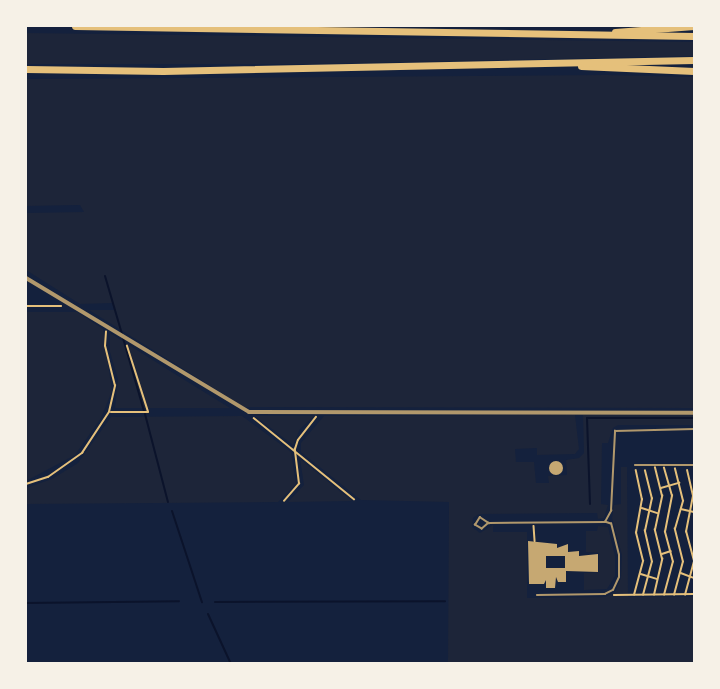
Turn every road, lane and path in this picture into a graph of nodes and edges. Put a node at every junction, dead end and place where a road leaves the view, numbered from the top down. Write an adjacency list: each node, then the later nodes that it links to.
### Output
1 (75, 26): 3 (highway)
2 (694, 26): 3 (highway)
3 (601, 34): 4 (highway)
4 (694, 36)
5 (694, 60): 6 (highway)
6 (564, 63): 7 (highway); 8 (highway)
7 (26, 69)
8 (694, 71)
9 (26, 278): 11 (street)
10 (26, 306): 11 (path)
11 (71, 306): 12 (street)
12 (107, 328): 13 (street); 15 (path)
13 (126, 339): 14 (street); 15 (path)
14 (246, 411): 16 (street); 19 (path)
15 (109, 412): 28 (path)
16 (320, 412): 17 (street); 19 (path)
17 (694, 412)
18 (694, 429): 40 (lane)
19 (295, 450): 31 (path); 32 (path)
20 (635, 465): 21 (lane); 33 (path)
21 (644, 465): 22 (lane); 35 (path)
22 (654, 465): 23 (lane); 30 (path)
23 (663, 465): 24 (lane); 29 (path)
24 (674, 465): 25 (lane); 27 (path)
25 (685, 465): 26 (lane); 36 (path)
26 (694, 465)
27 (679, 483): 29 (path); 34 (path)
28 (26, 484)
29 (670, 485): 30 (path); 44 (path)
30 (660, 488): 38 (path)
31 (354, 499)
32 (284, 501)
33 (641, 508): 35 (path); 48 (path)
34 (680, 508): 36 (path); 43 (path)
35 (649, 511): 38 (path); 50 (path)
36 (690, 511): 37 (path); 49 (path)
37 (694, 512)
38 (658, 513): 46 (path)
39 (534, 522): 40 (lane); 41 (lane); 42 (path)
40 (604, 522): 53 (lane)
41 (489, 523): 41 (lane)
42 (535, 541)
43 (679, 545): 44 (path); 47 (path)
44 (670, 548): 45 (path)
45 (671, 551): 46 (path); 59 (path)
46 (661, 554): 52 (path)
47 (680, 573): 49 (path); 60 (path)
48 (640, 574): 50 (path); 56 (path)
49 (690, 576): 51 (path); 61 (path)
50 (648, 577): 52 (path); 57 (path)
51 (694, 578)
52 (658, 580): 58 (path)
53 (608, 592): 55 (lane); 56 (path)
54 (694, 594): 61 (path)
55 (537, 595)
56 (634, 595): 57 (path)
57 (643, 595): 58 (path)
58 (654, 595): 59 (path)
59 (664, 595): 60 (path)
60 (674, 595): 61 (path)
61 (685, 595)

